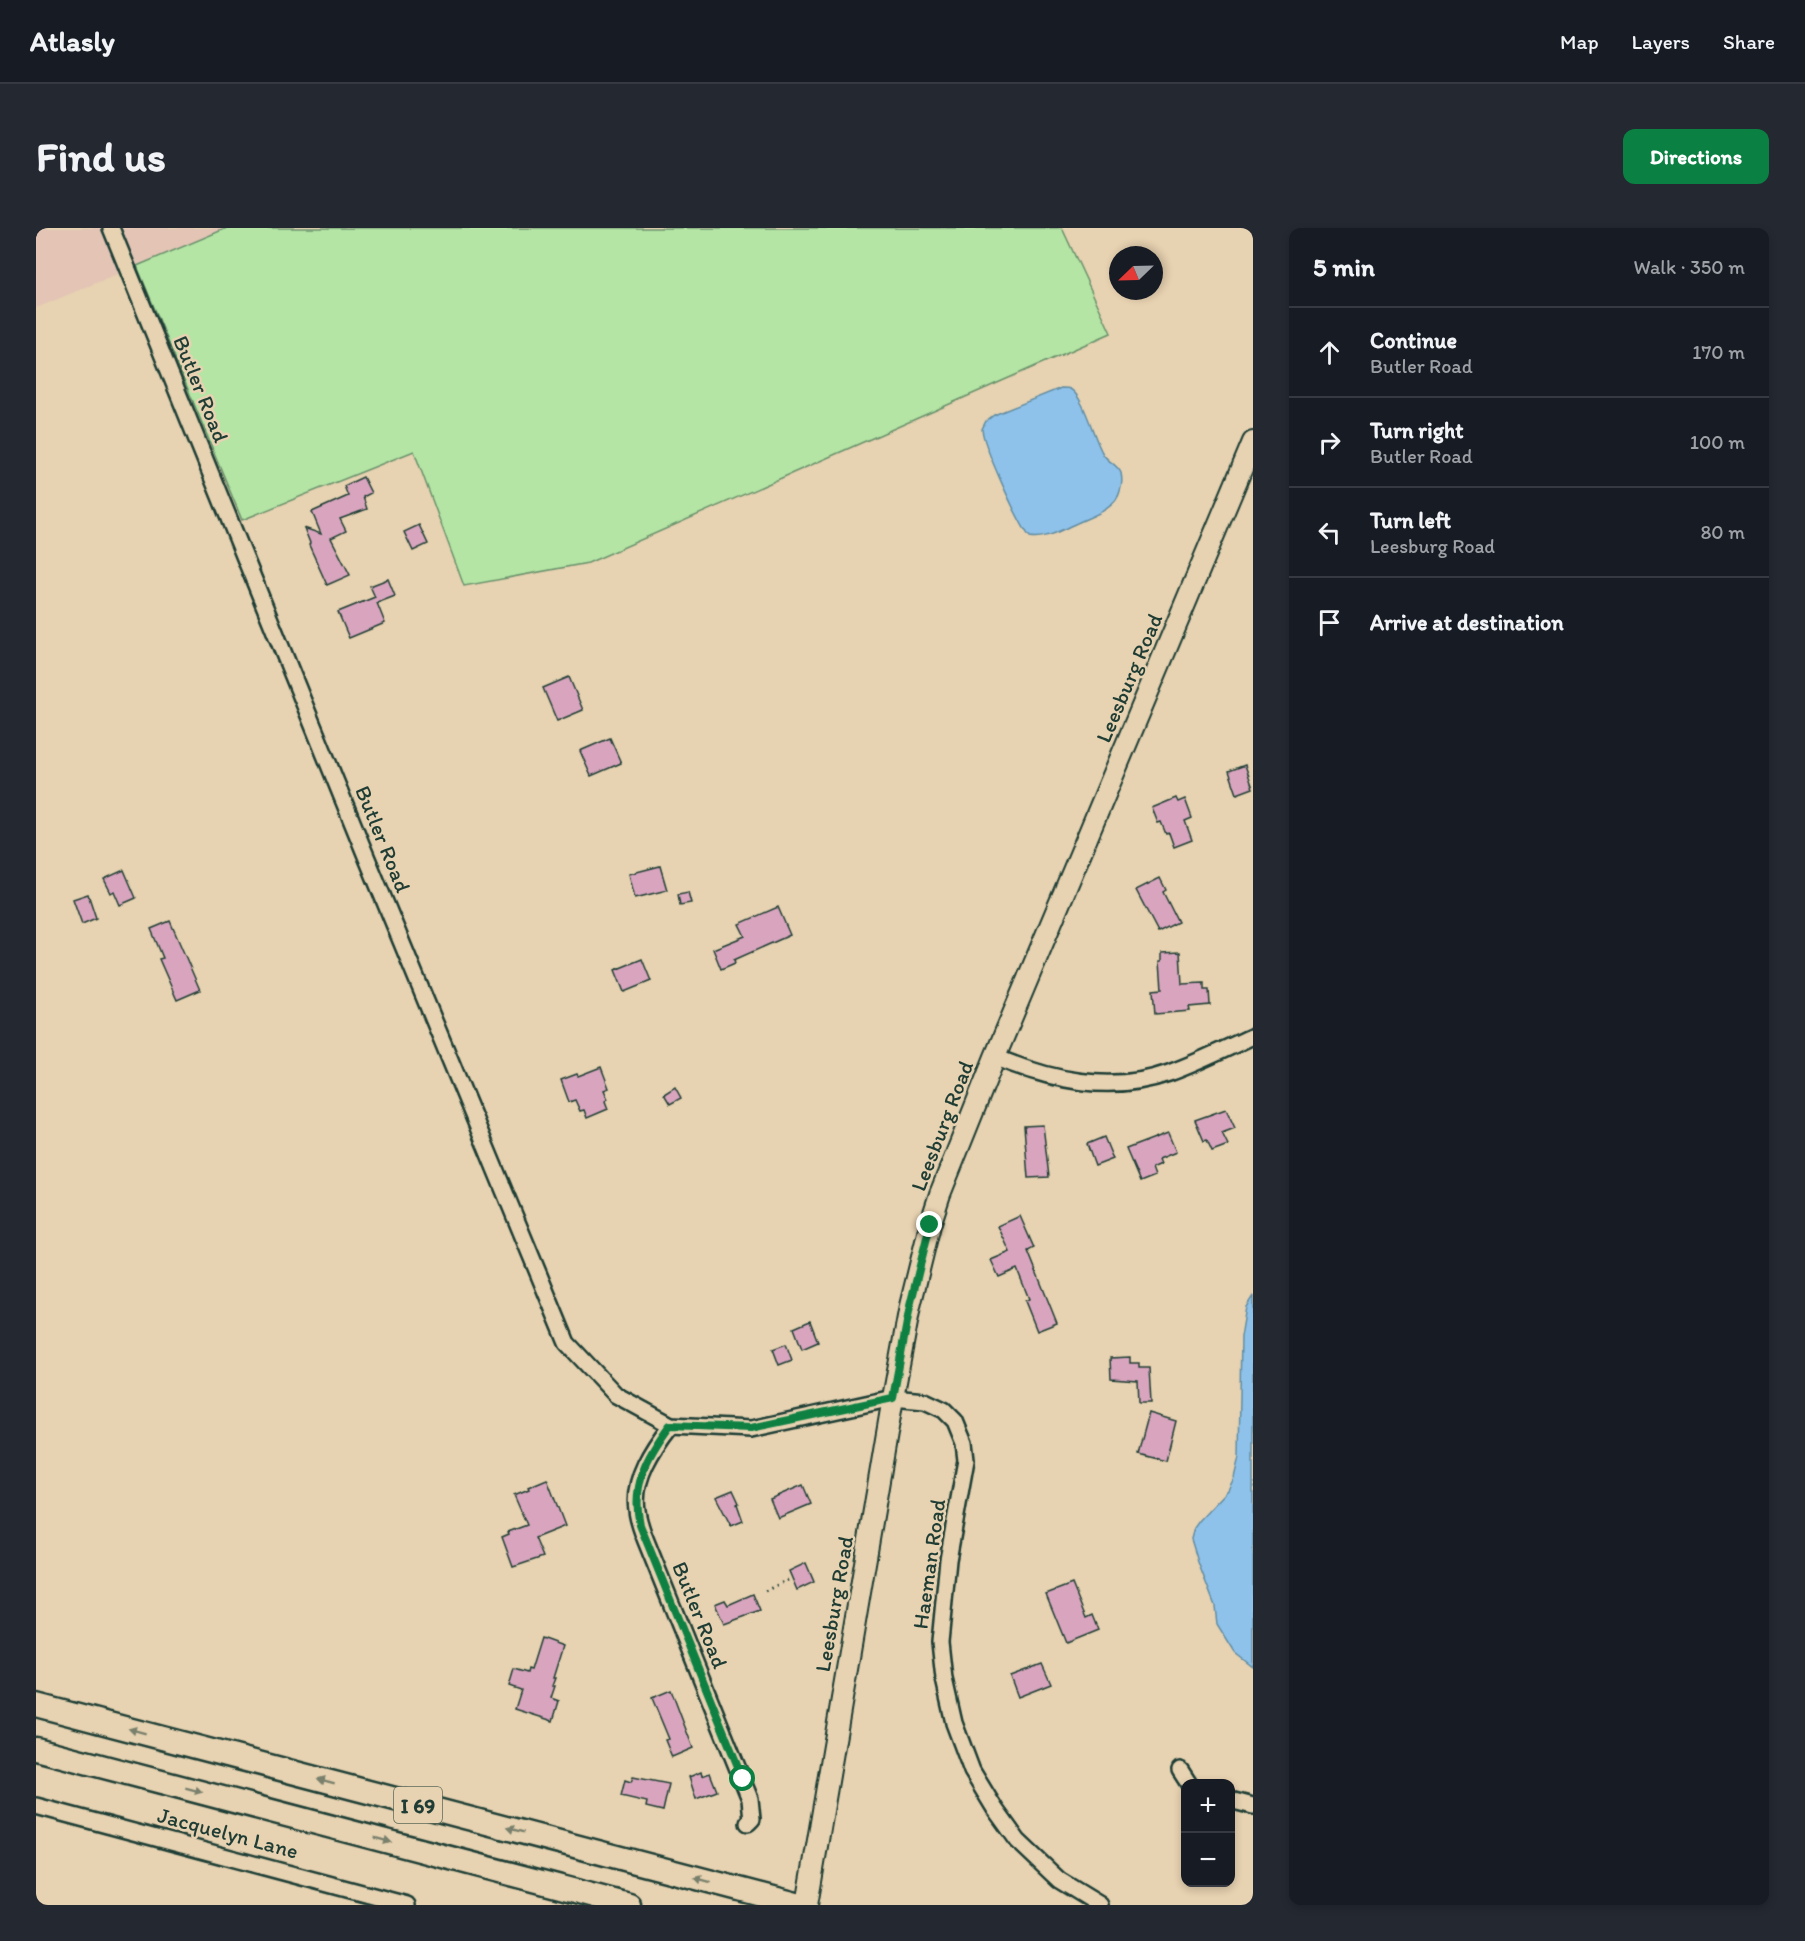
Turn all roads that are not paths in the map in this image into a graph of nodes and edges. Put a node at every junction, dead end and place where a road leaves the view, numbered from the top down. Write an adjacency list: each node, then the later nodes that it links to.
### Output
1 (111, 228): 6 (street, Butler Road)
2 (1253, 442): 4 (main road, Leesburg Road)
3 (1253, 1036): 4 (street)
4 (995, 1056): 5 (main road, Leesburg Road)
5 (893, 1398): 6 (street, Butler Road); 18 (main road, Leesburg Road); 19 (street, Haeman Road)
6 (670, 1425): 14 (street, Butler Road)
7 (36, 1705): 17 (highway, I 69, one-way to 7)
8 (36, 1749): 16 (highway, I 69, one-way to 16)
9 (1180, 1770): 10 (street)
10 (1186, 1779)
11 (1235, 1801): 13 (street)
12 (36, 1806): 15 (street, Jacquelyn Lane)
13 (1253, 1806)
14 (748, 1823)
15 (407, 1905)
16 (629, 1905)
17 (800, 1905)
18 (807, 1905)
19 (1100, 1905)

